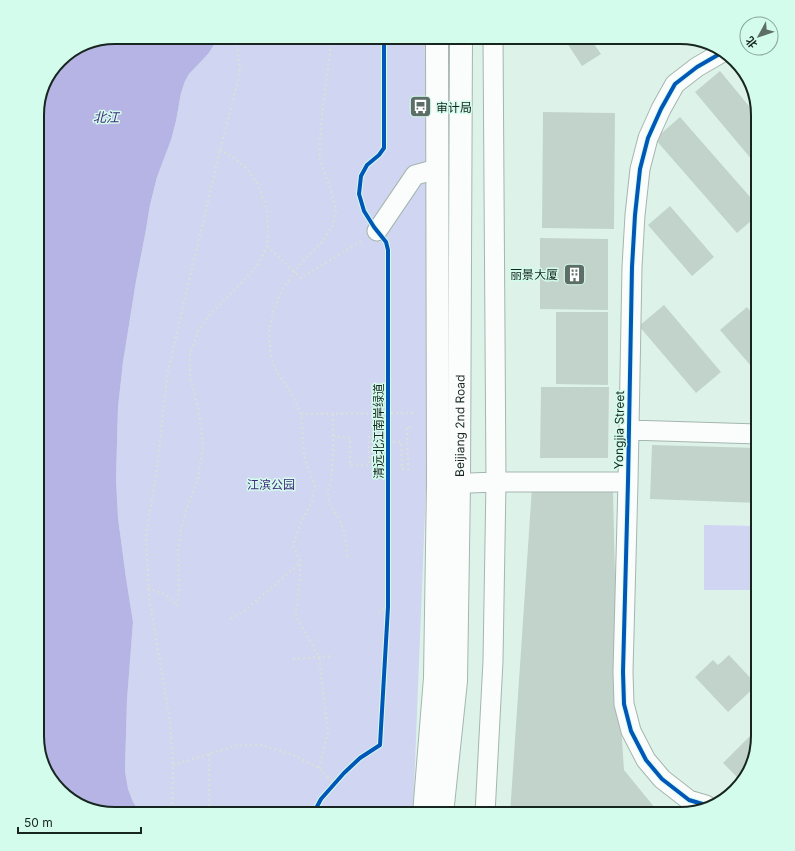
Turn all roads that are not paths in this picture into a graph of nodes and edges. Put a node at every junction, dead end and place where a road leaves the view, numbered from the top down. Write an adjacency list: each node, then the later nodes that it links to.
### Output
1 (437, 44): 5 (main road, Beijiang 2nd Road)
2 (461, 44): 11 (main road, Beijiang 2nd Road)
3 (493, 44): 9 (street)
4 (718, 55): 7 (street, Yongjia Street)
5 (437, 169): 6 (street); 11 (main road, Beijiang 2nd Road)
6 (377, 231)
7 (629, 430): 8 (street); 10 (street, Yongjia Street)
8 (751, 434)
9 (496, 482): 10 (street, Yongjia Street); 11 (street, Yongjia Street); 15 (street)
10 (628, 482): 12 (street, Yongjia Street)
11 (448, 484): 13 (main road, Beijiang 2nd Road); 14 (main road, Beijiang 2nd Road)
12 (701, 804)
13 (425, 807)
14 (443, 807)
15 (485, 807)

